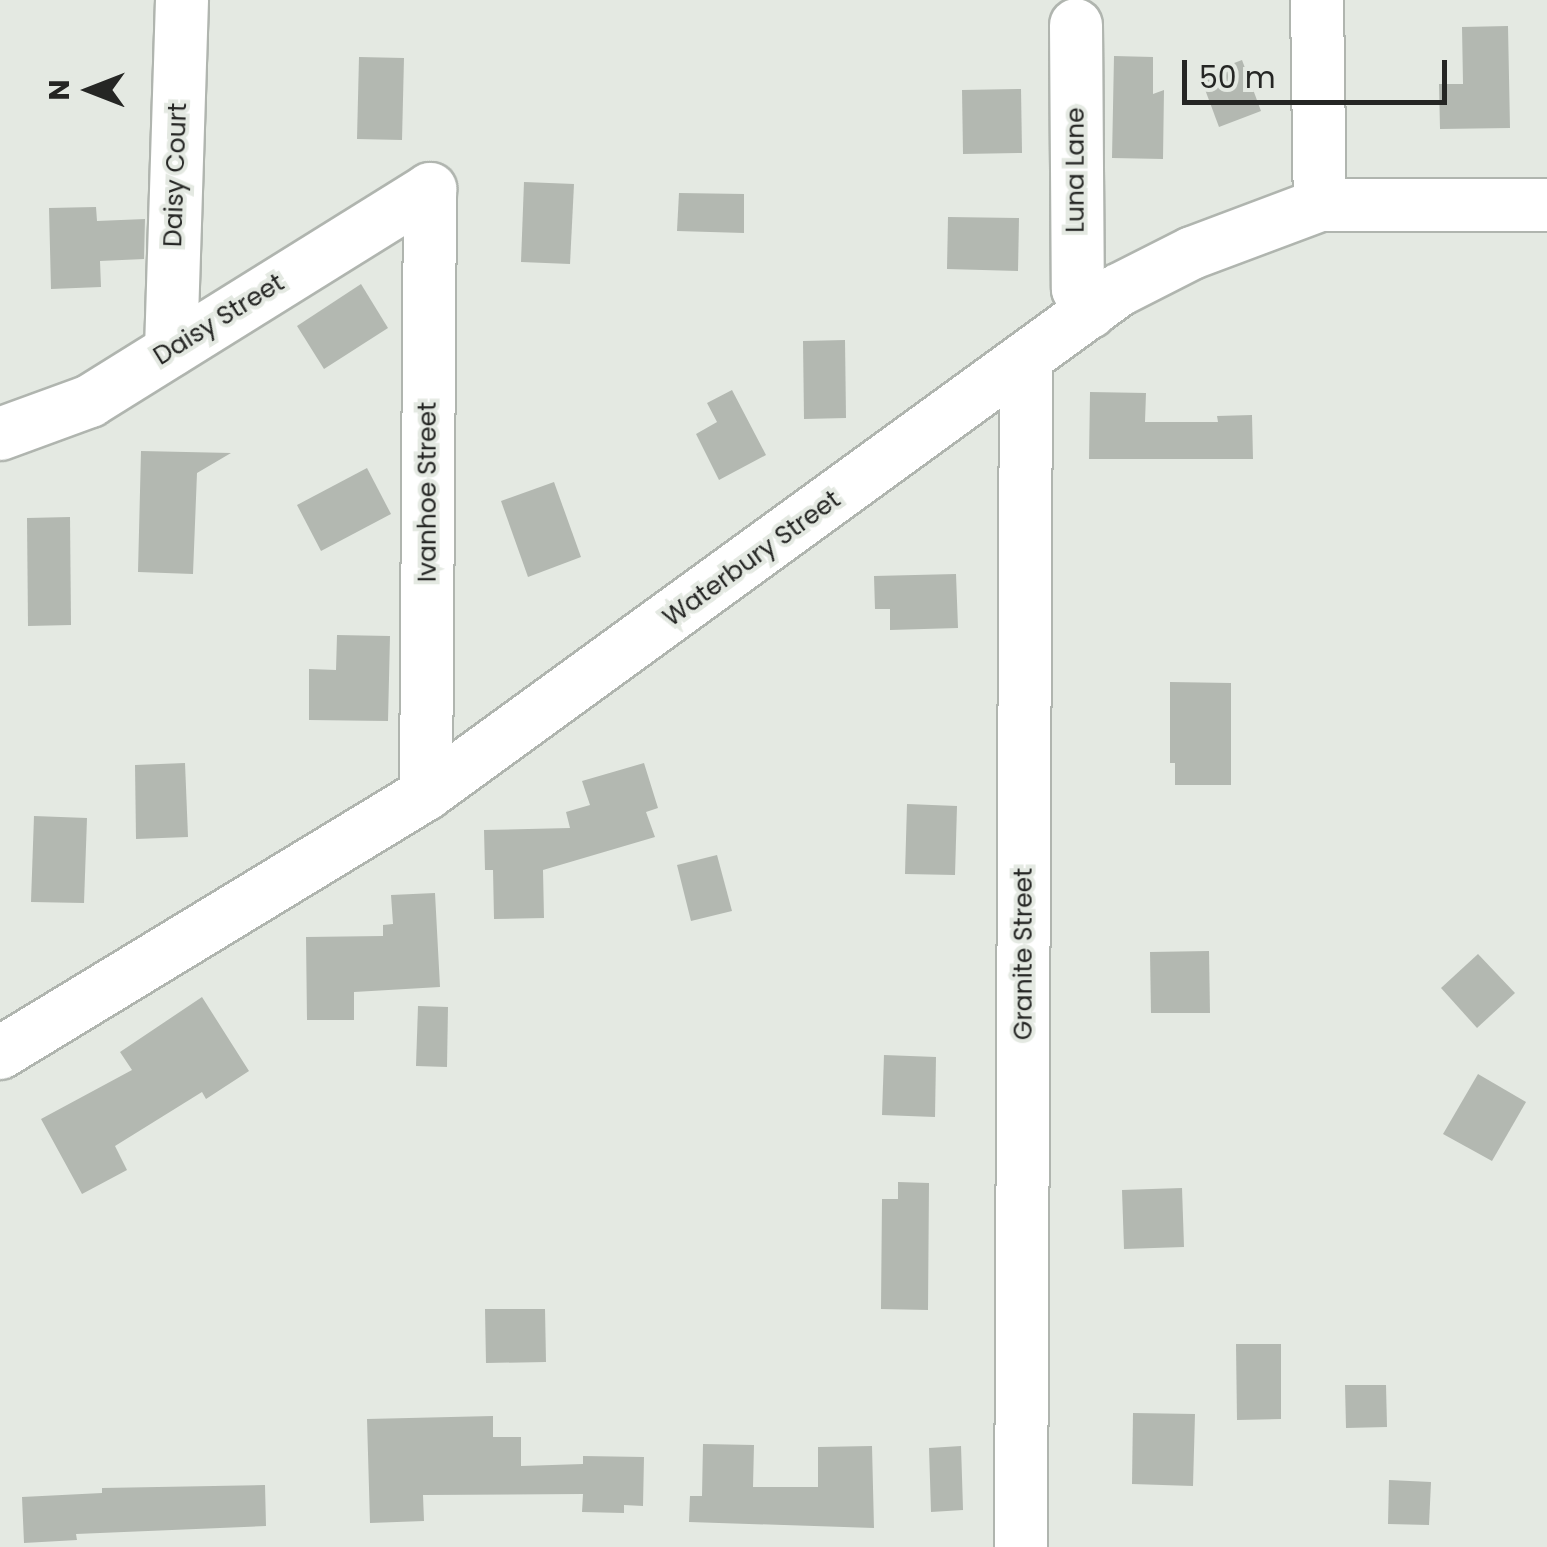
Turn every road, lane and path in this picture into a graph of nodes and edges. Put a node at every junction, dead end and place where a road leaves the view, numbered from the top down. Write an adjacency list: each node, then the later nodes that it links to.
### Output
1 (182, 0): 8 (street, Daisy Court)
2 (1317, 0): 5 (street)
3 (1076, 25): 7 (street, Luna Lane)
4 (430, 189): 8 (street, Daisy Street); 11 (street, Ivanhoe Street)
5 (1320, 205): 6 (street, Waterbury Street); 7 (street, Waterbury Street)
6 (1547, 205)
7 (1090, 312): 9 (street, Waterbury Street)
8 (170, 350): 10 (street, Daisy Street)
9 (1026, 360): 11 (street, Waterbury Street); 13 (street, Granite Street)
10 (0, 434)
11 (426, 794): 12 (street, Waterbury Street)
12 (0, 1054)
13 (1022, 1547)

